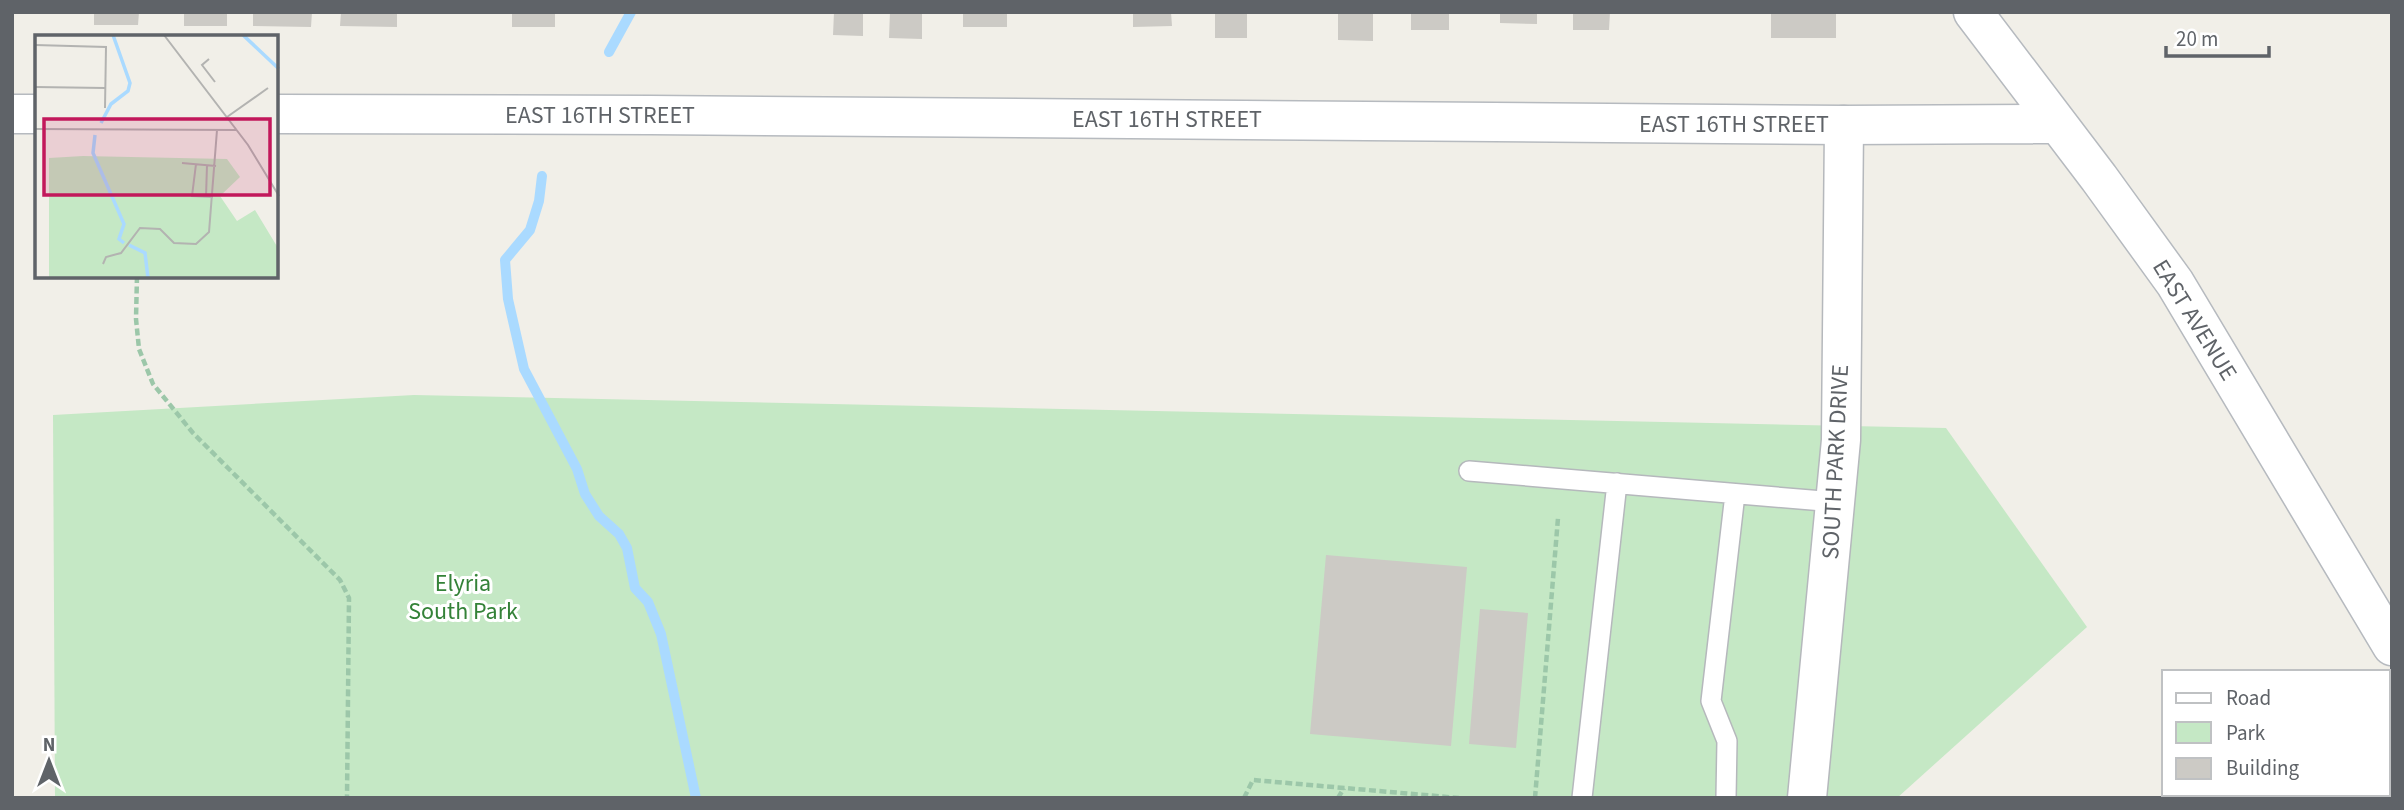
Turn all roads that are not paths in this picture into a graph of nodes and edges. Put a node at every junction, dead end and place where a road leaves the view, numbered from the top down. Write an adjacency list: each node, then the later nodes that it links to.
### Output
1 (1973, 12): 5 (street, EAST AVENUE)
2 (12, 114): 3 (street)
3 (35, 114)
4 (278, 114): 6 (street, EAST 16TH STREET)
5 (2058, 124): 6 (street, EAST 16TH STREET); 11 (street, EAST AVENUE)
6 (1844, 125): 10 (street, SOUTH PARK DRIVE)
7 (1469, 471): 8 (lane)
8 (1617, 483): 9 (lane); 12 (lane)
9 (1735, 494): 10 (lane); 13 (lane)
10 (1835, 502): 14 (street, SOUTH PARK DRIVE)
11 (2392, 646)
12 (1582, 798)
13 (1726, 798)
14 (1807, 798)

